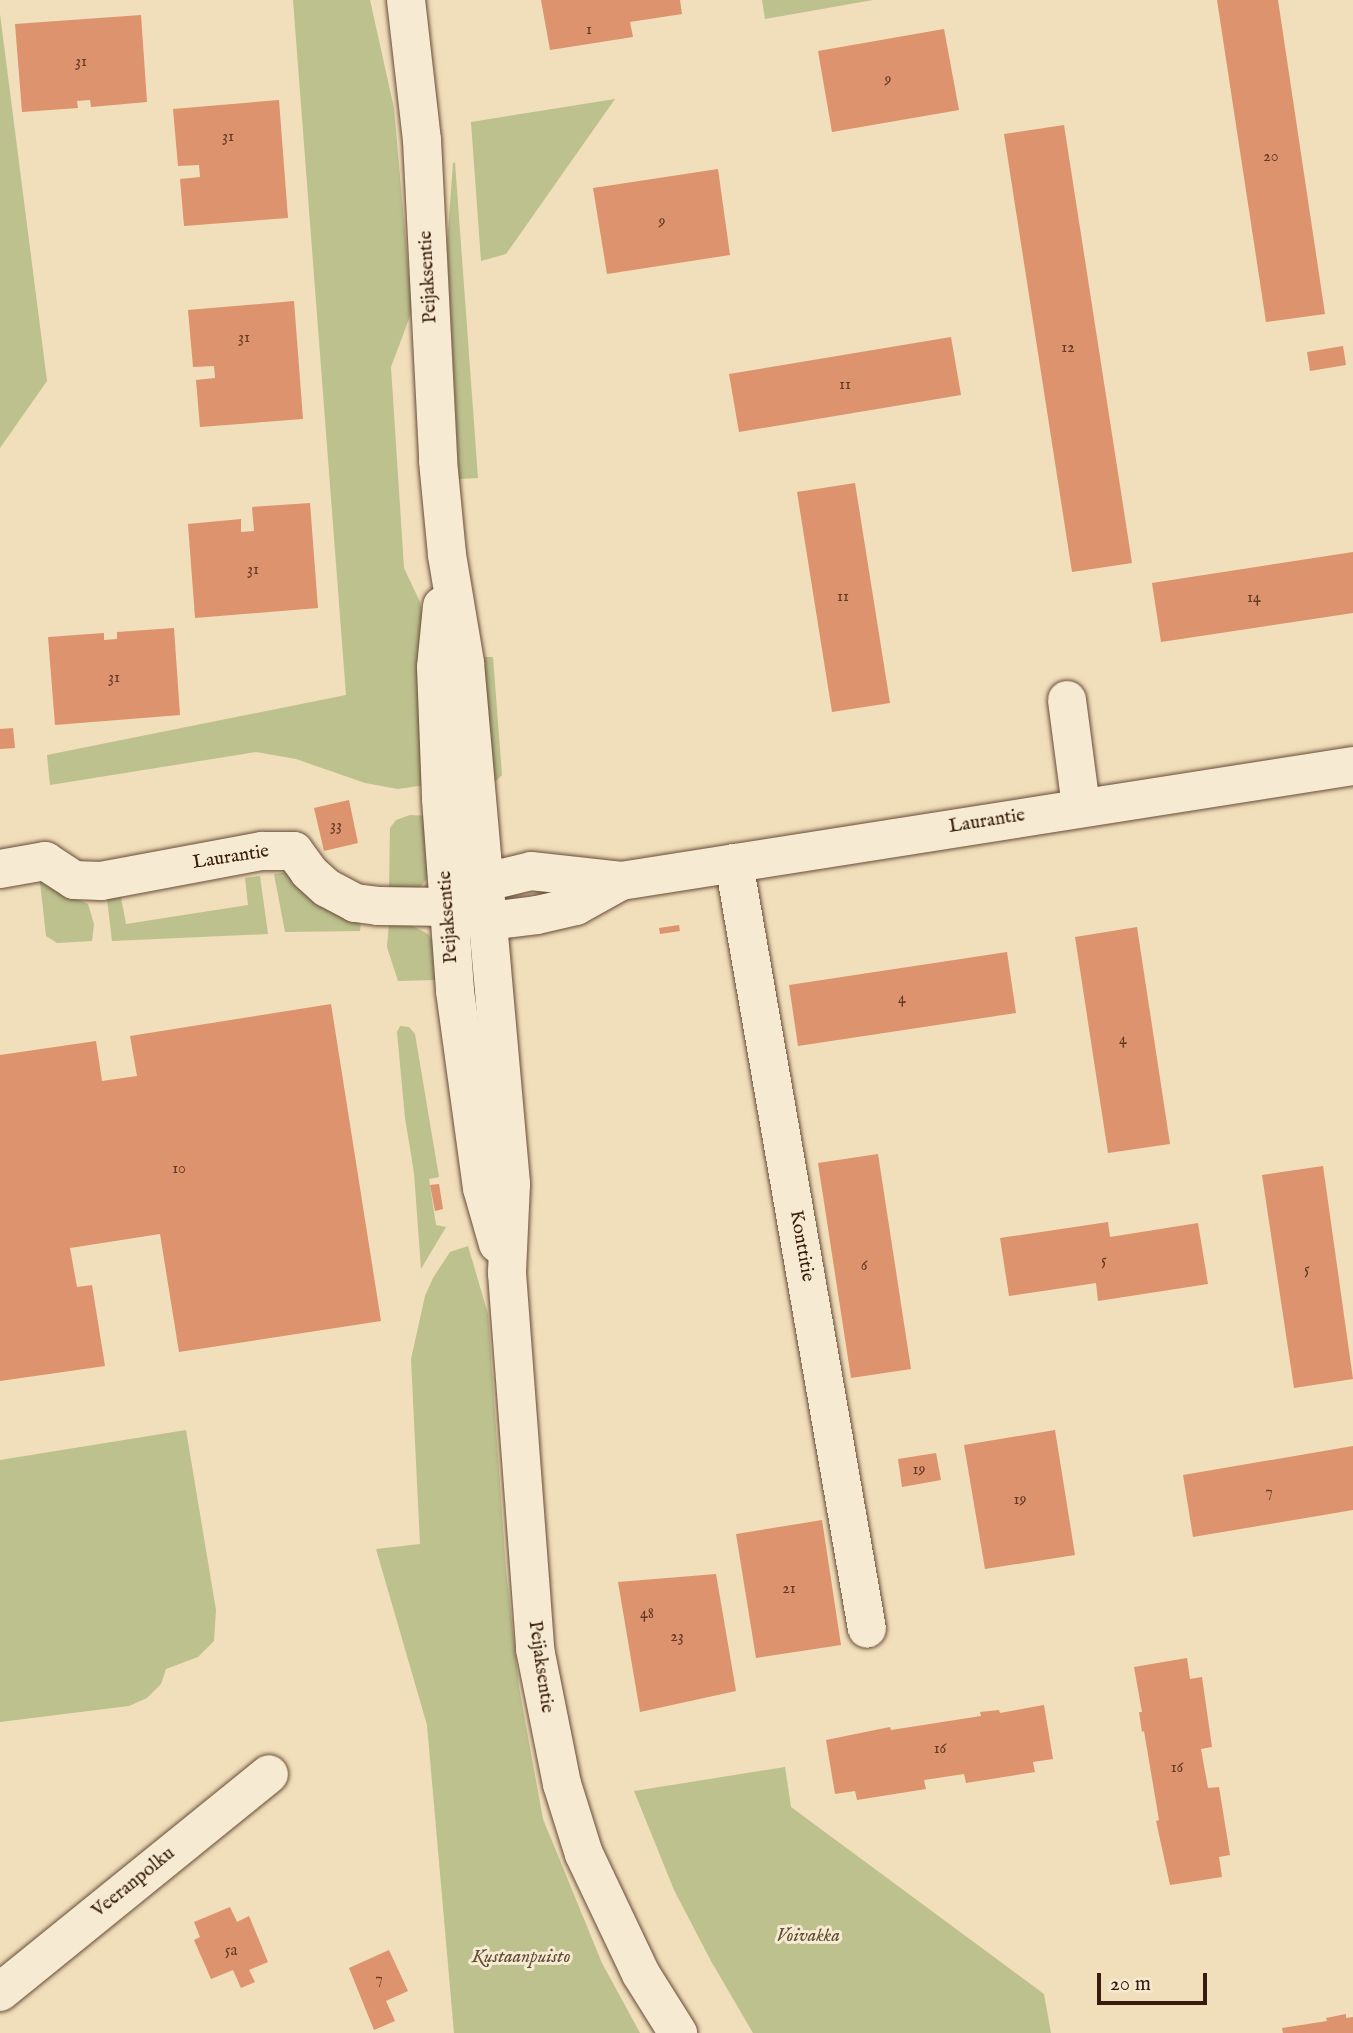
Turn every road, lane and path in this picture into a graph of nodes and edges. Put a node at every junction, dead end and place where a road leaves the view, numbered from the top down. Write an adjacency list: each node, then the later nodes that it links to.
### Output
1 (406, 0): 2 (street, Peijaksentie)
2 (447, 555): 9 (street, Peijaksentie); 10 (street, Peijaksentie)
3 (1067, 700): 5 (street)
4 (1353, 766): 5 (street, Laurantie)
5 (1081, 807): 6 (street, Laurantie)
6 (734, 863): 8 (street, Laurantie); 13 (street, Konttitie)
7 (0, 869): 10 (street, Laurantie)
8 (621, 881): 9 (street, Laurantie); 11 (street, Laurantie)
9 (486, 882): 10 (street, Laurantie); 11 (street, Peijaksentie)
10 (449, 907): 11 (street, Laurantie); 12 (street, Peijaksentie)
11 (489, 921): 12 (street, Peijaksentie)
12 (507, 1273): 16 (street, Peijaksentie)
13 (867, 1629)
14 (269, 1774): 15 (street, Veeranpolku)
15 (0, 1992)
16 (678, 2033)

